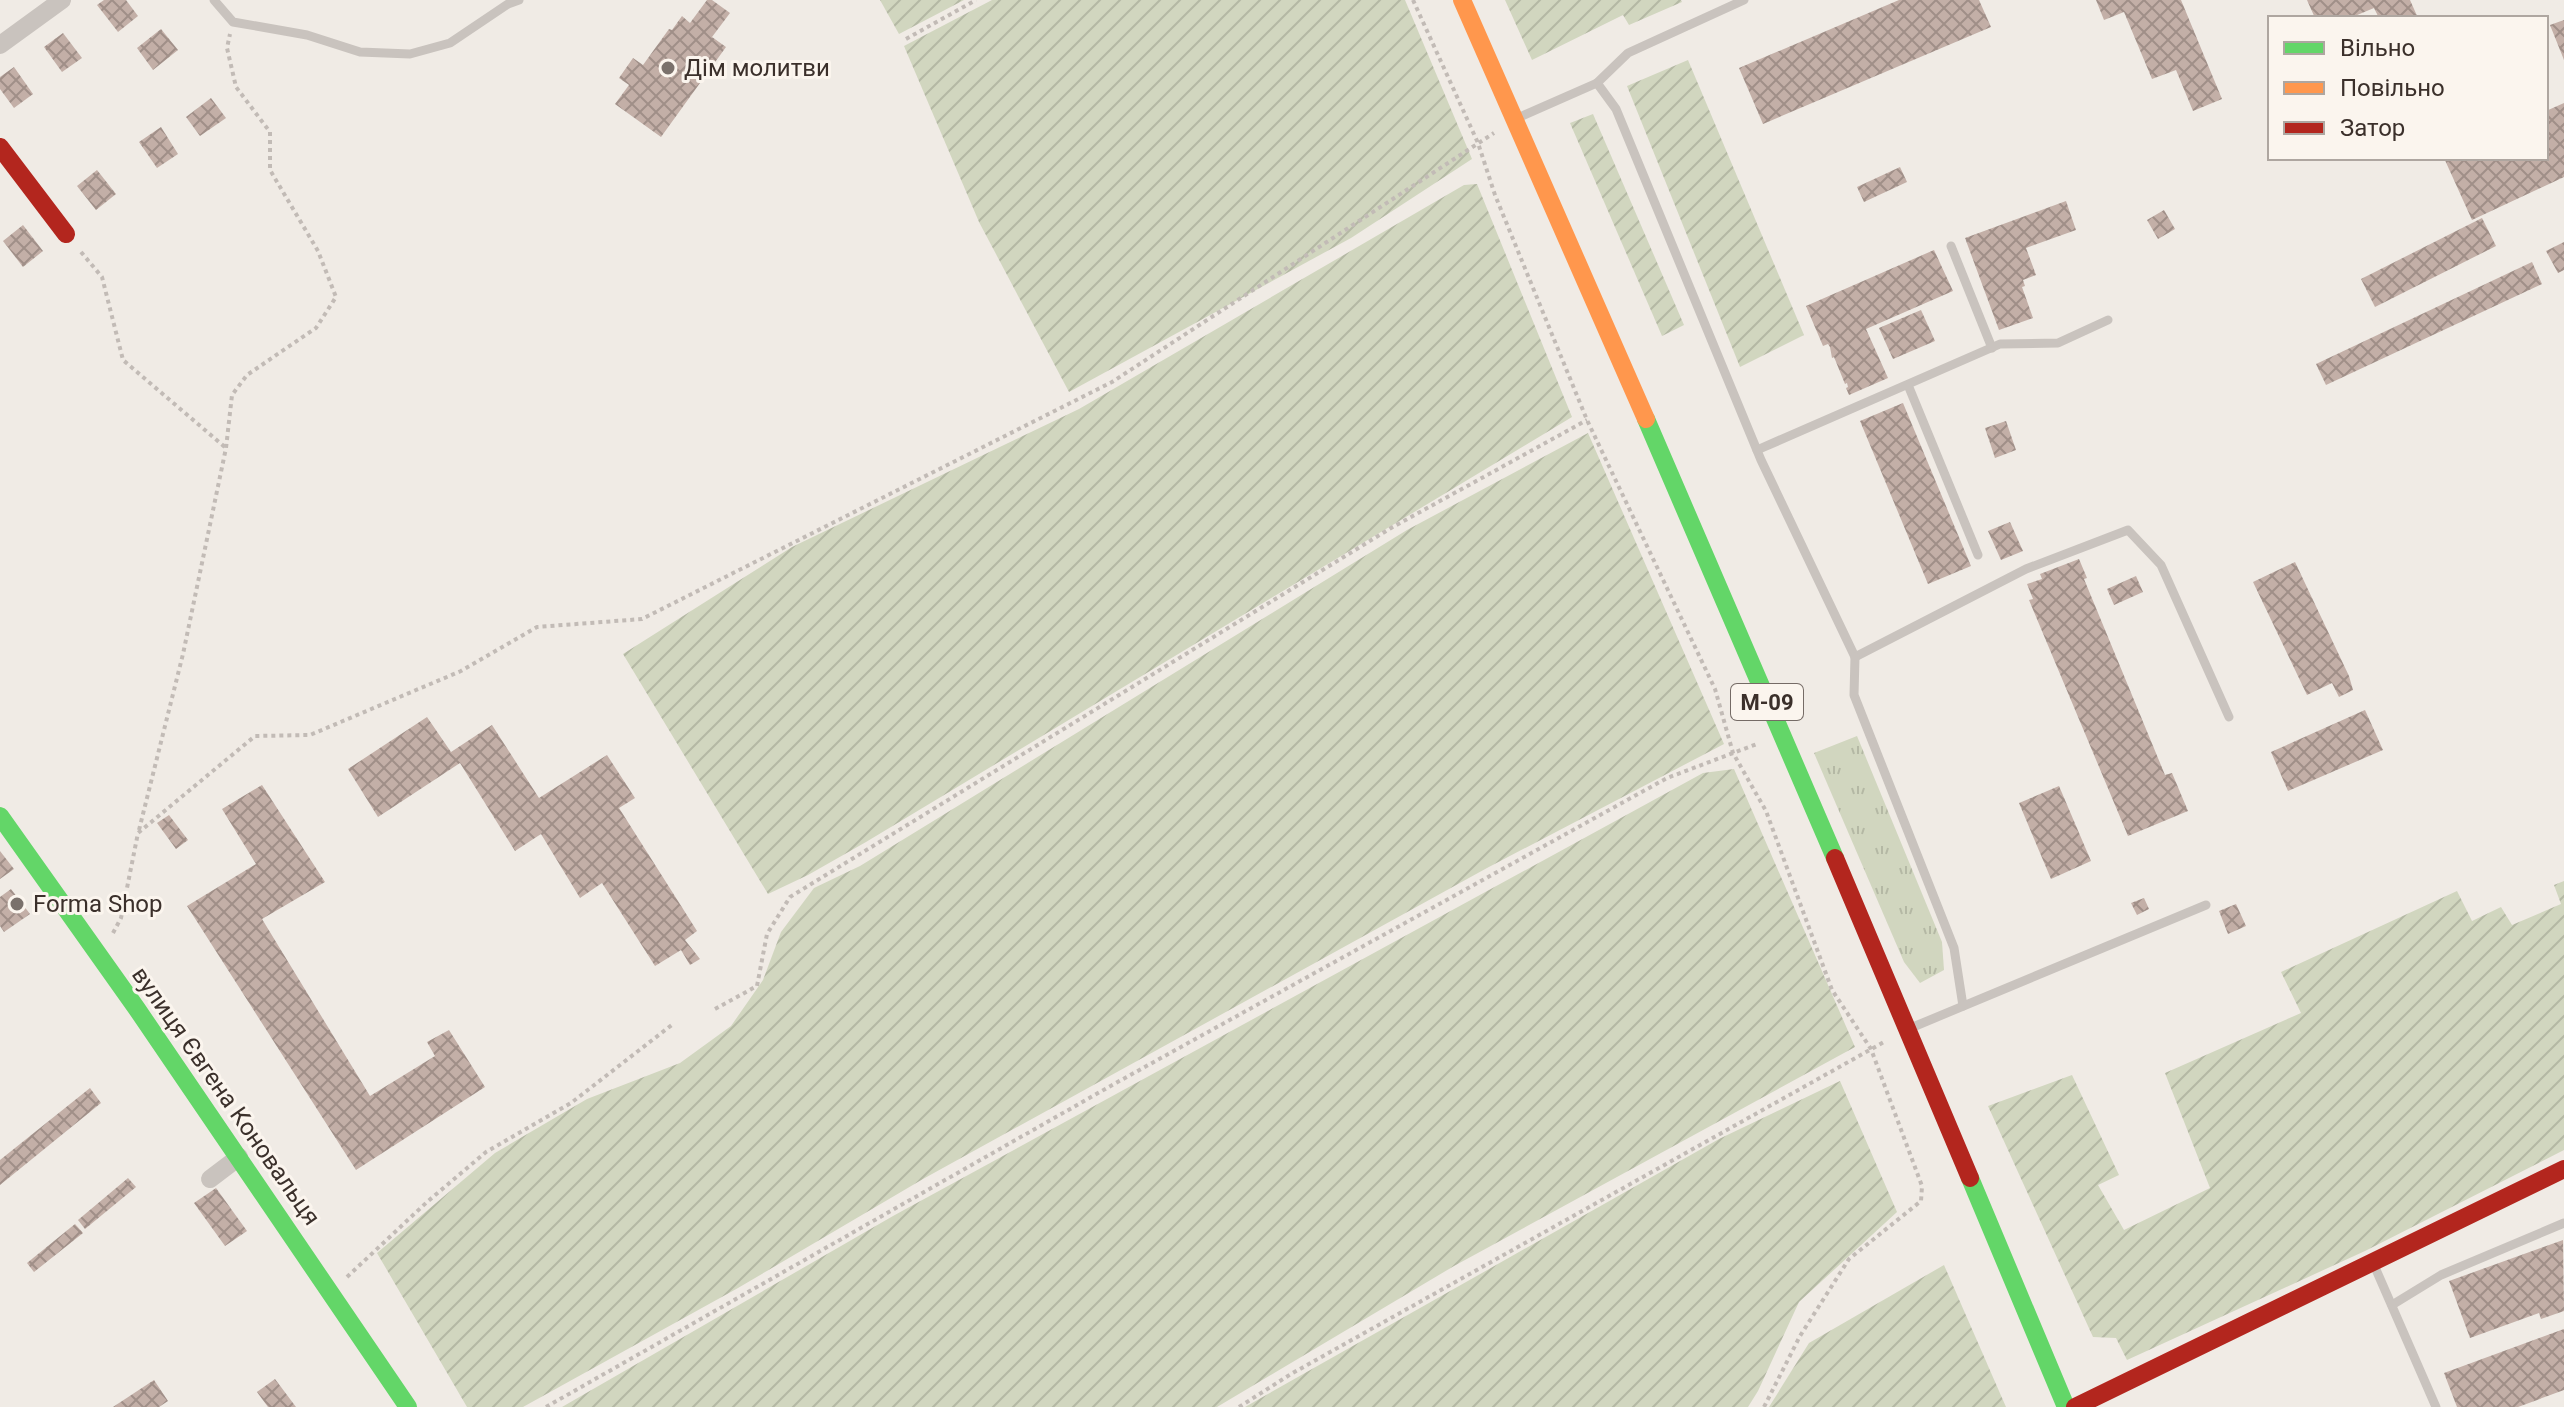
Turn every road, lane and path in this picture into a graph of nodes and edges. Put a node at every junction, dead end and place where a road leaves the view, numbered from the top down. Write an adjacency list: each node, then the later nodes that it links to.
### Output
1 (62, 0): 10 (street)
2 (214, 0): 8 (lane)
3 (519, 0): 8 (lane)
4 (976, 0): 9 (path)
5 (1413, 0): 13 (path)
6 (1462, 0): 12 (main road, М-09)
7 (1744, 0): 11 (lane)
8 (233, 22): 21 (path)
9 (906, 39)
10 (0, 45)
11 (1597, 83): 12 (lane); 22 (lane)
12 (1515, 119): 13 (path); 26 (main road, М-09)
13 (1478, 143): 20 (path); 29 (path)
14 (0, 147): 15 (main road)
15 (66, 234): 21 (path)
16 (1951, 246): 18 (lane)
17 (2108, 320): 18 (lane)
18 (1992, 348): 19 (lane)
19 (1908, 385): 22 (lane); 23 (lane)
20 (1587, 420): 27 (path); 33 (path)
21 (226, 448): 29 (path)
22 (1757, 450): 24 (lane)
23 (1978, 555)
24 (1855, 657): 25 (lane); 32 (lane)
25 (2229, 717)
26 (1781, 735): 27 (path); 35 (main road, М-09)
27 (1733, 753): 36 (path); 45 (path)
28 (0, 816): 31 (main road, вулиця Євгена Коновальця)
29 (138, 833): 31 (path)
30 (2206, 905): 32 (lane)
31 (100, 956): 37 (main road, вулиця Євгена Коновальця)
32 (1963, 1006): 35 (lane)
33 (715, 1009)
34 (673, 1024): 42 (path)
35 (1908, 1029): 36 (path); 48 (main road, М-09)
36 (1871, 1049): 46 (path); 47 (path)
37 (239, 1157): 39 (street); 42 (main road, вулиця Євгена Коновальця)
38 (2564, 1169): 41 (main road)
39 (210, 1179)
40 (2564, 1223): 43 (lane)
41 (2372, 1262): 43 (lane); 49 (main road)
42 (331, 1292): 44 (main road, вулиця Євгена Коновальця)
43 (2392, 1305): 50 (lane)
44 (408, 1407)
45 (546, 1407)
46 (1239, 1407)
47 (1764, 1407)
48 (2066, 1407)
49 (2075, 1407)
50 (2436, 1407)

